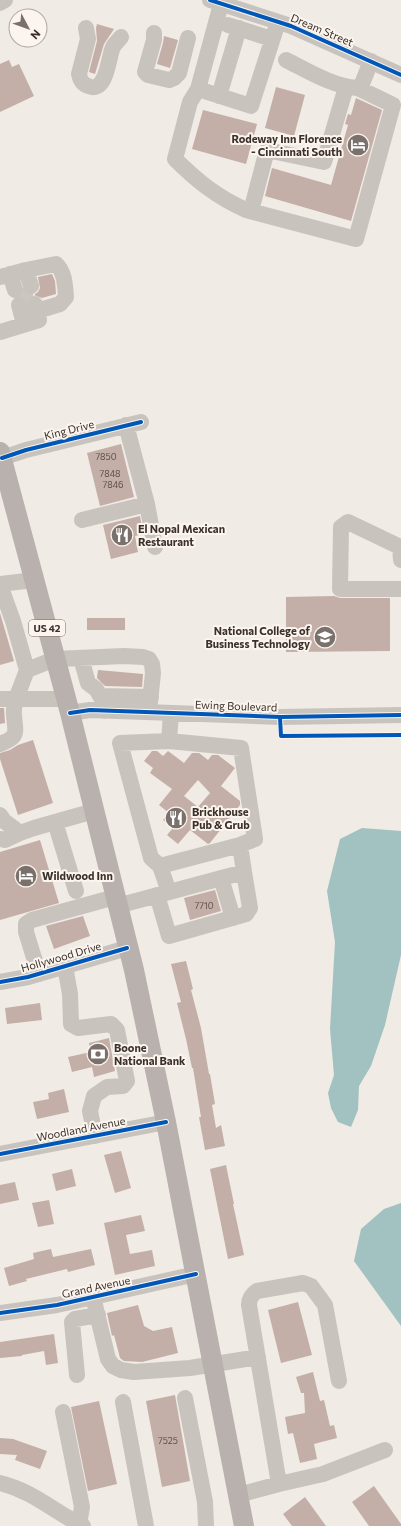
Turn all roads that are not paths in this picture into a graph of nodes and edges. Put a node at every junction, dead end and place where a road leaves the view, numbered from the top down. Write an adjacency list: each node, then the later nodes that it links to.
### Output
1 (5, 0): 3 (street)
2 (216, 2): 4 (street); 5 (street, Dream Street)
3 (0, 3)
4 (216, 21): 7 (street); 16 (street)
5 (278, 22): 11 (street); 13 (street, Dream Street)
6 (86, 28): 9 (street)
7 (239, 28): 11 (street); 17 (street)
8 (154, 33): 10 (street)
9 (122, 37)
10 (188, 38)
11 (272, 39): 17 (street)
12 (286, 60): 15 (street)
13 (371, 61): 14 (street, Dream Street); 15 (street)
14 (401, 75)
15 (353, 88): 18 (street); 18 (street)
16 (198, 89): 17 (street); 18 (street)
17 (219, 96)
18 (250, 211)
19 (14, 273): 20 (street); 21 (street)
20 (23, 288)
21 (0, 332)
22 (1, 456): 23 (street, King Drive); 27 (main road, US 42)
23 (147, 504): 24 (street); 25 (street)
24 (82, 520)
25 (155, 547)
26 (401, 560): 29 (street)
27 (34, 580): 28 (street); 31 (main road, US 42)
28 (0, 584): 32 (street)
29 (401, 589)
30 (81, 658): 31 (street); 34 (street); 35 (street)
31 (56, 659): 32 (street); 37 (main road, US 42)
32 (27, 670): 36 (street)
33 (0, 699): 36 (street, Ewing Boulevard)
34 (102, 703): 35 (street, Ewing Boulevard); 37 (street, Ewing Boulevard)
35 (150, 705): 38 (street, Ewing Boulevard)
36 (15, 706): 37 (street, Ewing Boulevard); 41 (street)
37 (68, 706): 42 (main road, US 42)
38 (171, 713): 39 (street, Ewing Boulevard); 40 (street)
39 (401, 715)
40 (169, 741): 47 (street); 48 (street)
41 (0, 744)
42 (94, 811): 44 (street); 53 (main road, US 42)
43 (0, 815): 45 (street)
44 (55, 822): 45 (street); 51 (street)
45 (20, 833): 46 (street)
46 (1, 839)
47 (240, 845): 48 (street); 49 (street)
48 (160, 866): 52 (street)
49 (244, 872): 50 (street); 54 (street)
50 (221, 878): 52 (street); 54 (street)
51 (76, 890)
52 (163, 894): 53 (street); 54 (street)
53 (116, 902): 55 (main road, US 42); 57 (street)
54 (232, 918)
55 (127, 948): 56 (street, Hollywood Drive); 59 (main road, US 42)
56 (65, 966): 57 (street, Hollywood Drive); 60 (street)
57 (39, 974): 58 (street, Hollywood Drive)
58 (0, 982)
59 (166, 1122): 60 (street, Woodland Avenue); 62 (main road, US 42)
60 (95, 1136): 61 (street, Woodland Avenue)
61 (0, 1154)
62 (196, 1274): 63 (street, Grand Avenue); 67 (main road, US 42)
63 (93, 1297): 64 (street, Grand Avenue); 65 (street)
64 (0, 1313)
65 (98, 1315): 67 (street); 68 (street)
66 (258, 1357): 67 (street); 69 (street); 75 (street)
67 (213, 1364): 76 (main road, US 42)
68 (77, 1375)
69 (339, 1381)
70 (185, 1398): 79 (street)
71 (123, 1402): 78 (street)
72 (63, 1412): 77 (street)
73 (385, 1450): 75 (street)
74 (0, 1482): 77 (street)
75 (280, 1484): 76 (street)
76 (238, 1495): 80 (main road, US 42)
77 (81, 1525)
78 (146, 1526)
79 (206, 1526)
80 (244, 1526)

